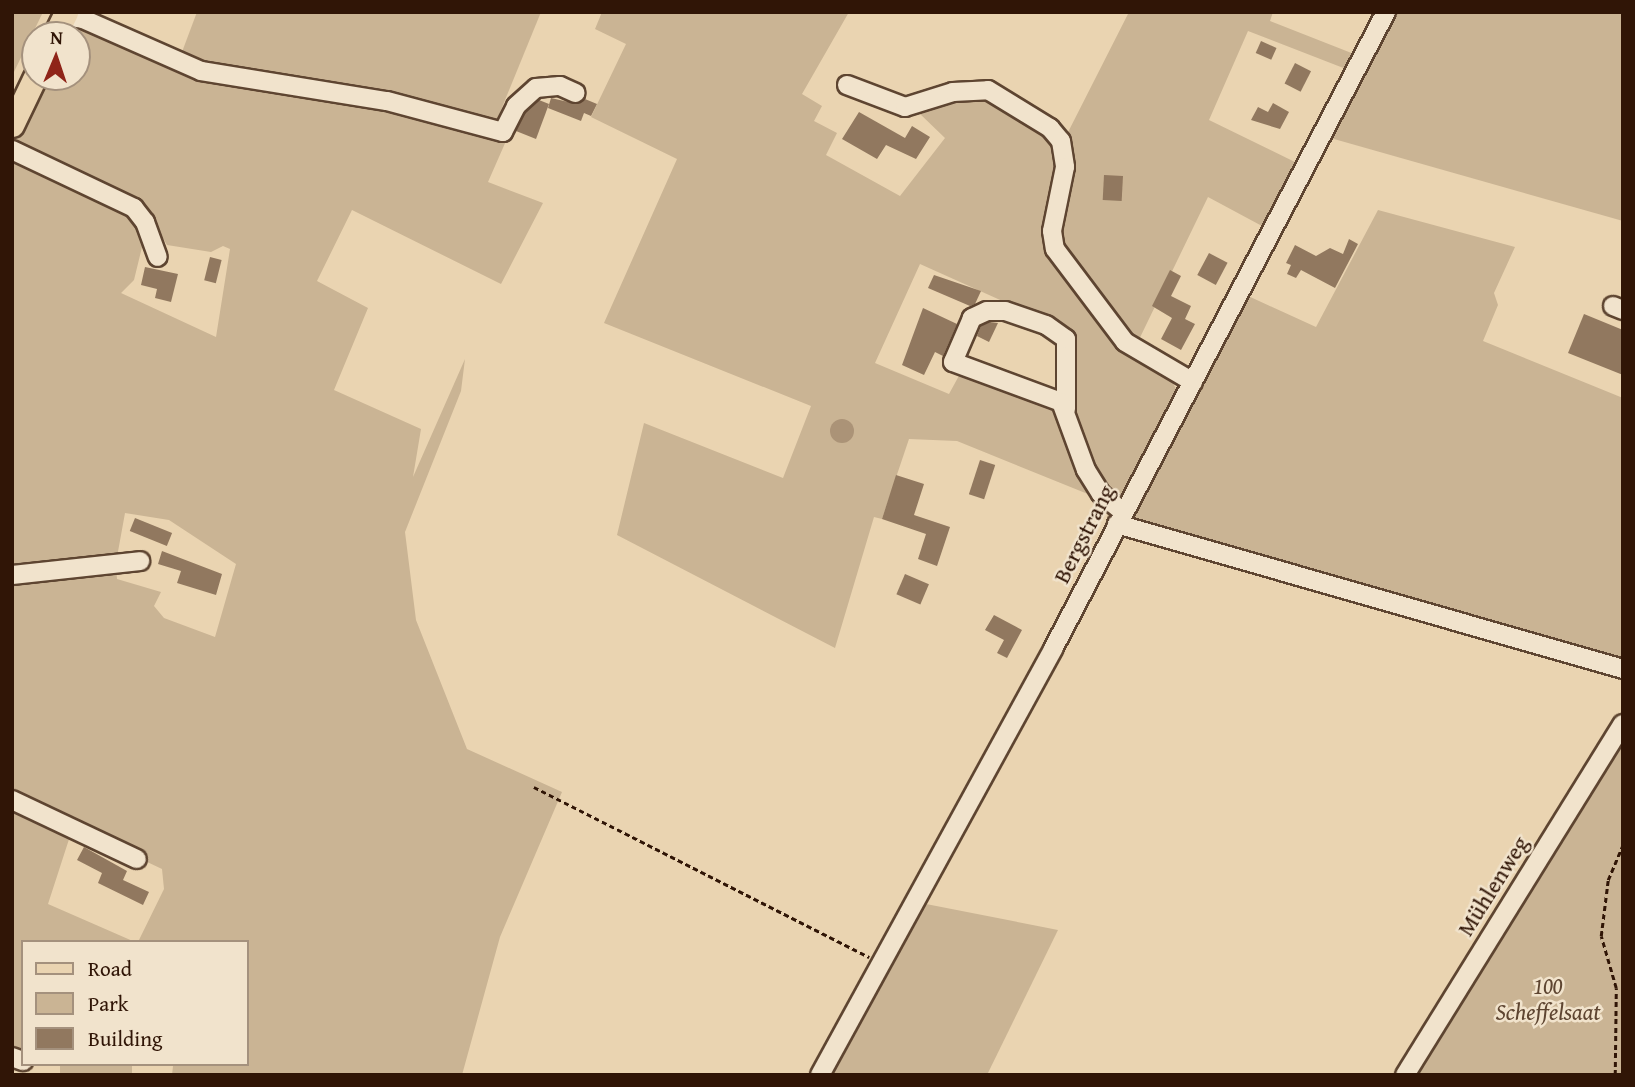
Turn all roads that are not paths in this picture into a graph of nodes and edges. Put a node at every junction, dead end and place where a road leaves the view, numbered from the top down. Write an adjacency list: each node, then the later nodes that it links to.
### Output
1 (1386, 12): 11 (street, Bergstrang)
2 (62, 21): 3 (street)
3 (88, 21)
4 (91, 23): 7 (street)
5 (847, 85): 11 (street)
6 (28, 91): 8 (main road)
7 (576, 93)
8 (12, 125)
9 (12, 150): 10 (street)
10 (158, 257)
11 (1192, 382): 13 (street, Bergstrang)
12 (1066, 409): 12 (street); 13 (street)
13 (1120, 517): 16 (street); 20 (street, Bergstrang)
14 (140, 561): 15 (street)
15 (12, 575)
16 (1623, 669)
17 (1623, 723): 21 (street, Mühlenweg)
18 (12, 800): 19 (street)
19 (137, 859)
20 (820, 1075)
21 (1405, 1075)

